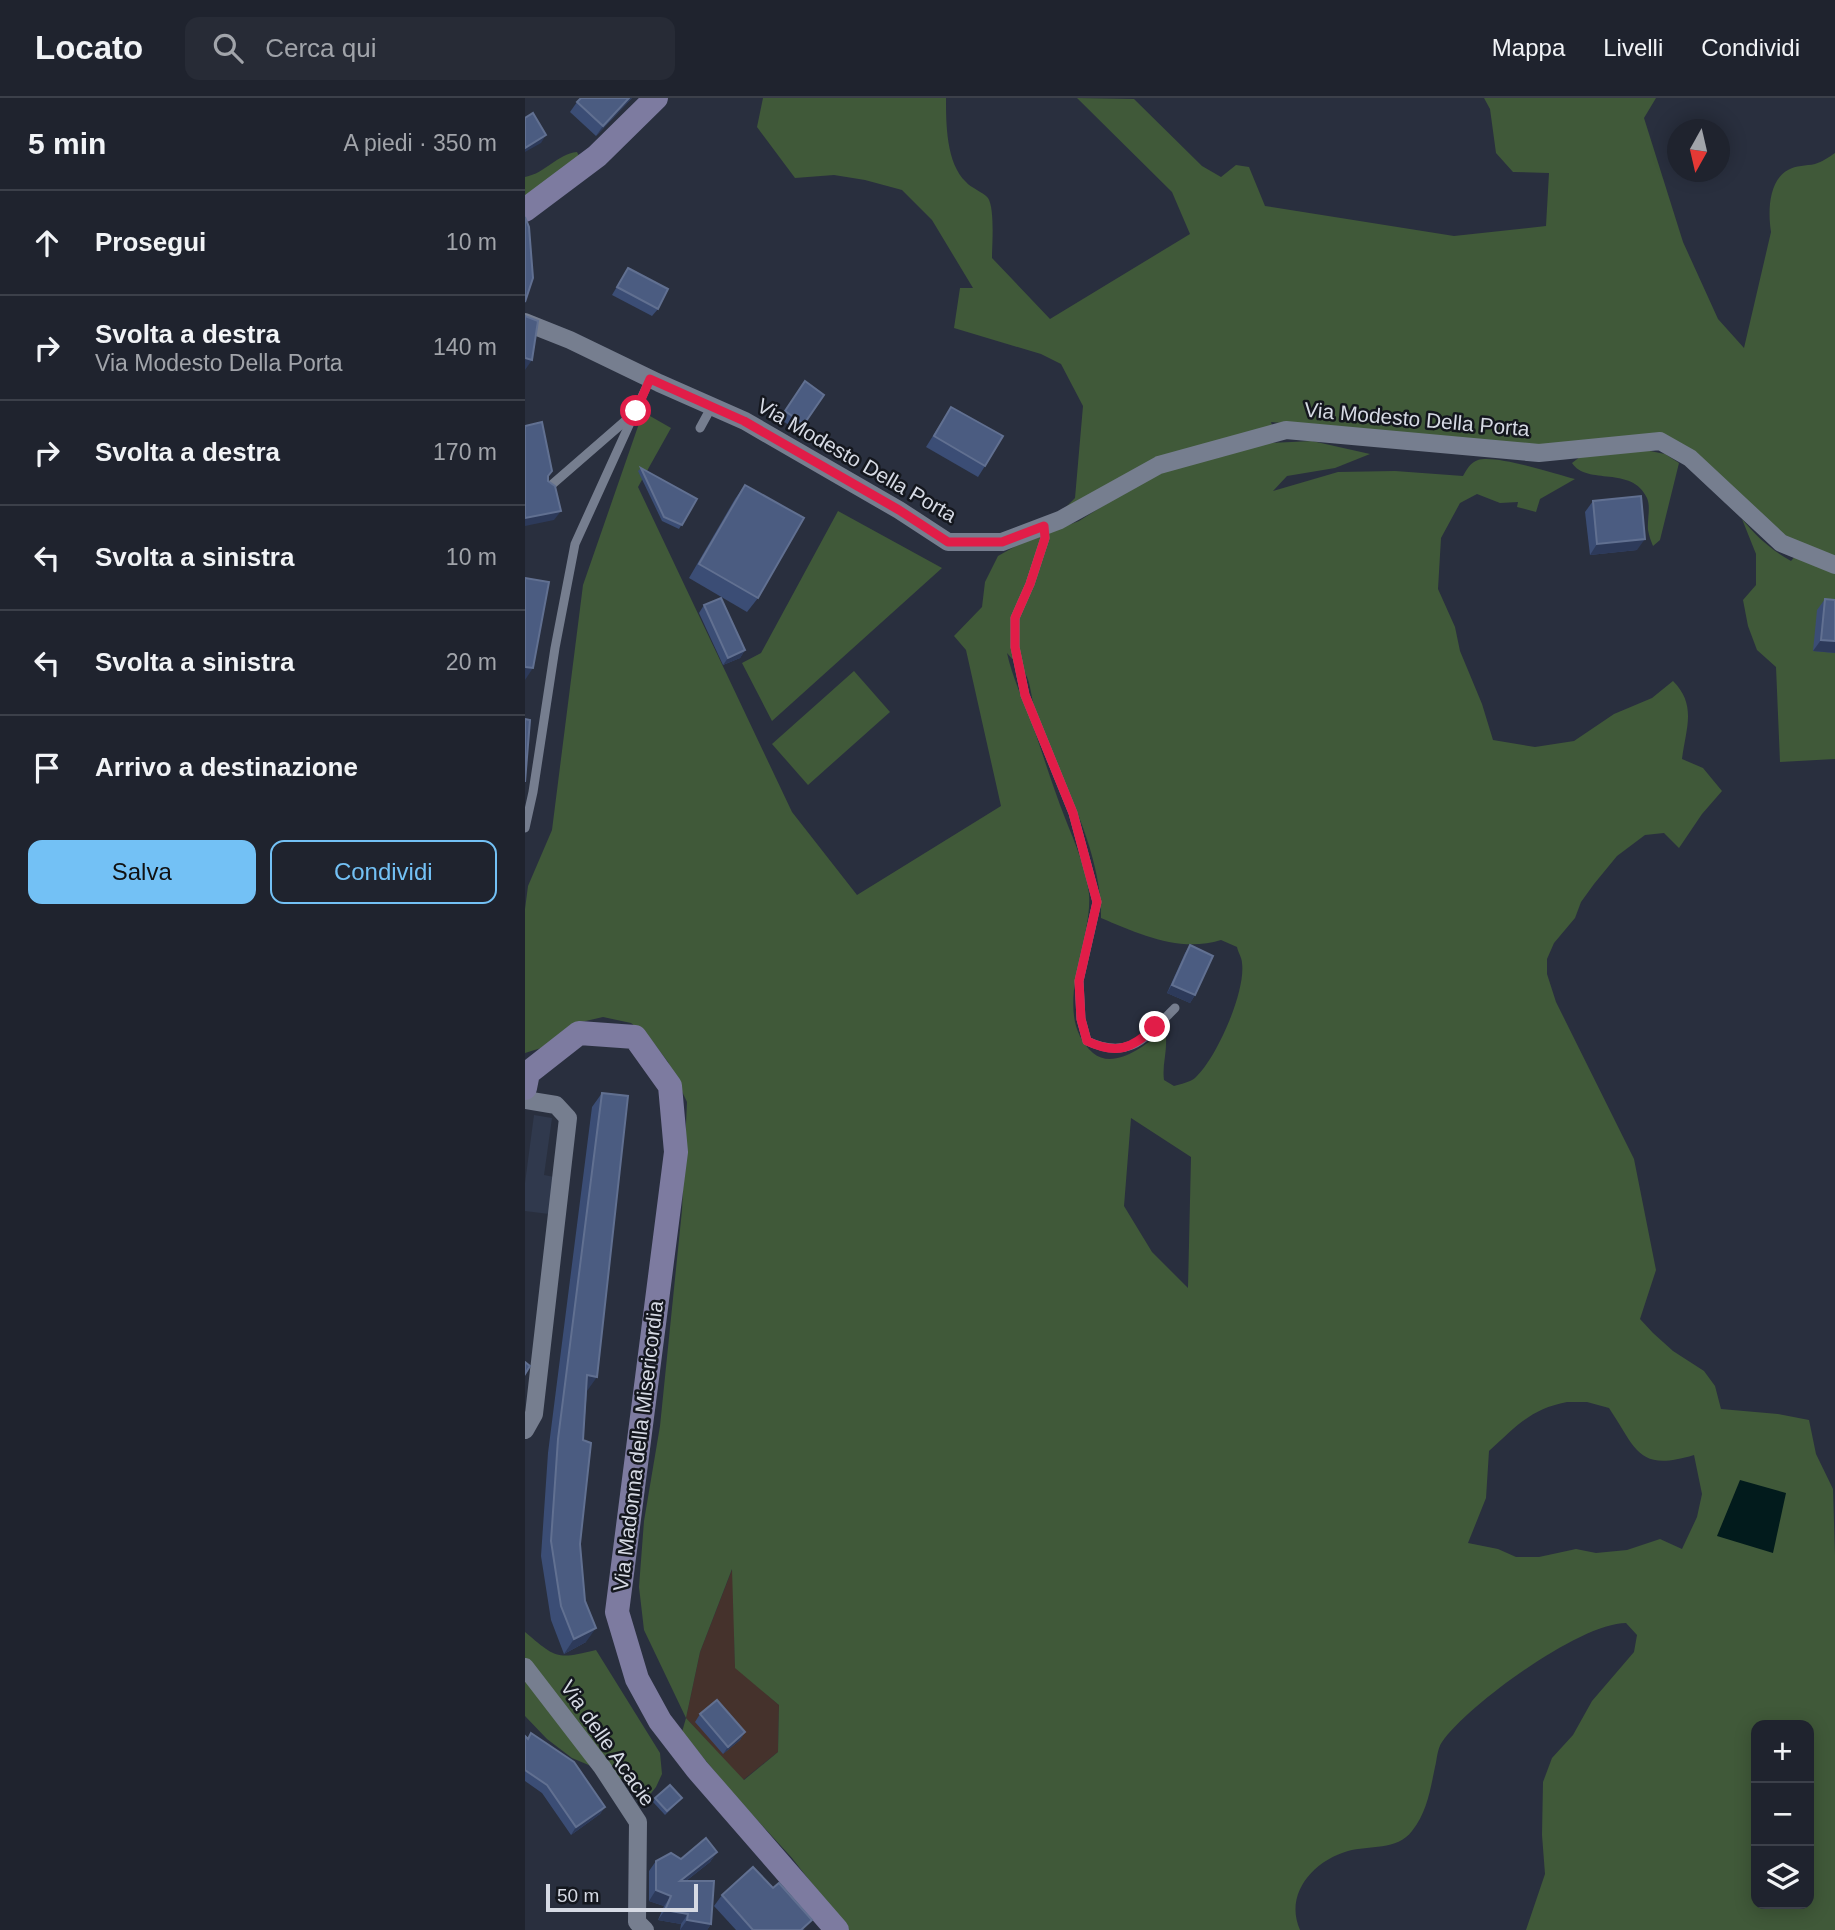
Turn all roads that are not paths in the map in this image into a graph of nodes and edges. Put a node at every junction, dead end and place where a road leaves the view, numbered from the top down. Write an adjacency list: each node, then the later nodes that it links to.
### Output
1 (656, 98): 2 (main road)
2 (525, 210)
3 (525, 322): 4 (street, Via Modesto Della Porta)
4 (650, 379): 5 (street, Via Modesto Della Porta); 6 (lane)
5 (712, 406): 7 (lane); 9 (street, Via Modesto Della Porta)
6 (636, 411): 8 (lane); 11 (lane)
7 (700, 428)
8 (548, 488)
9 (1044, 526): 10 (street, Via Modesto Della Porta); 12 (lane)
10 (1835, 565)
11 (525, 828)
12 (1175, 1008)
13 (525, 1088): 18 (main road, Via Madonna della Misericordia)
14 (525, 1100): 15 (street)
15 (525, 1430)
16 (525, 1667): 17 (street, Via delle Acacie)
17 (645, 1930)
18 (837, 1930)

